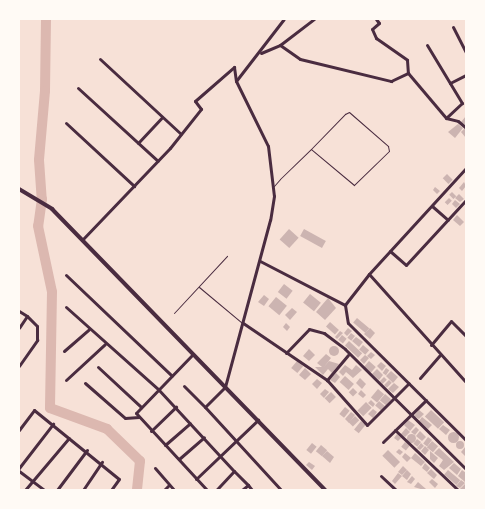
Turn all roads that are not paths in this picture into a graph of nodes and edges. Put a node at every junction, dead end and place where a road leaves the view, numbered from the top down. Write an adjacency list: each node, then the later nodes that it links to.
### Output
1 (284, 19): 7 (street)
2 (314, 19): 5 (street)
3 (376, 19): 10 (street)
4 (452, 27): 8 (street)
5 (280, 45): 7 (street); 10 (street)
6 (428, 45): 13 (street)
7 (260, 52): 12 (street)
8 (466, 53)
9 (100, 59): 15 (street)
10 (408, 73): 16 (street)
11 (466, 74): 13 (street)
12 (236, 81): 19 (street); 25 (street)
13 (450, 83): 16 (street)
14 (78, 88): 20 (street)
15 (162, 117): 19 (street); 20 (street)
16 (446, 118): 18 (street)
17 (66, 123): 24 (street)
18 (466, 128)
19 (181, 134): 22 (street)
20 (138, 143): 22 (street)
21 (310, 149): 21 (lane); 25 (lane)
22 (158, 161): 24 (street)
23 (466, 168): 28 (street)
24 (134, 186): 30 (street)
25 (273, 186): 33 (street)
26 (19, 189): 30 (street)
27 (466, 200): 29 (street)
28 (432, 206): 29 (street); 31 (street)
29 (448, 220): 31 (street)
30 (82, 240): 50 (street)
31 (390, 251): 34 (street)
32 (227, 256): 36 (lane)
33 (260, 261): 37 (street); 42 (street)
34 (369, 274): 37 (street); 47 (street)
35 (66, 275): 55 (street)
36 (199, 286): 40 (lane); 42 (lane)
37 (345, 305): 61 (street)
38 (66, 307): 44 (street)
39 (19, 311): 41 (street)
40 (174, 313)
41 (27, 316): 43 (street); 53 (street)
42 (243, 323): 49 (street); 63 (street)
43 (19, 328)
44 (89, 329): 46 (street); 48 (street)
45 (466, 336): 47 (street)
46 (105, 344): 57 (street); 64 (street)
47 (431, 345): 51 (street)
48 (64, 352)
49 (286, 353): 52 (street); 58 (street)
50 (193, 354): 55 (street); 63 (street)
51 (440, 354): 56 (street); 59 (street)
52 (348, 355): 58 (street); 65 (street)
53 (19, 366)
54 (98, 367): 67 (street)
55 (172, 376): 64 (street)
56 (420, 378)
57 (66, 380)
58 (327, 380): 65 (street)
59 (466, 382)
60 (85, 383): 71 (street)
61 (409, 383): 65 (street); 66 (street)
62 (184, 386): 68 (street)
63 (225, 387): 68 (street); 72 (street)
64 (158, 389): 67 (street); 69 (street)
65 (394, 399): 70 (street)
66 (426, 400): 70 (street); 80 (street)
67 (141, 407): 71 (street)
68 (205, 407): 81 (street)
69 (176, 408): 73 (street); 77 (street)
70 (410, 416): 76 (street); 89 (street)
71 (139, 417): 77 (street)
72 (258, 420): 81 (street); 109 (street)
73 (190, 423): 78 (street); 83 (street)
74 (53, 424): 75 (street); 79 (street); 90 (street)
75 (19, 430)
76 (395, 430): 82 (street); 111 (street)
77 (152, 431): 83 (street)
78 (204, 437): 85 (street); 86 (street)
79 (69, 438): 84 (street); 94 (street)
80 (466, 440)
81 (236, 441): 85 (street); 108 (street)
82 (383, 442)
83 (165, 445): 86 (street)
84 (87, 450): 87 (street); 99 (street)
85 (222, 456): 91 (street); 93 (street)
86 (179, 459): 93 (street)
87 (102, 462): 100 (street); 101 (street)
88 (155, 468): 95 (street)
89 (466, 469)
90 (19, 470): 94 (street)
91 (234, 471): 96 (street); 105 (street)
92 (381, 476): 110 (street)
93 (196, 479): 104 (street)
94 (32, 481): 97 (street); 98 (street)
95 (169, 485): 102 (street); 103 (street)
96 (248, 485): 106 (street); 107 (street)
97 (26, 490)
98 (44, 490)
99 (56, 490)
100 (83, 490)
101 (111, 490)
102 (164, 490)
103 (174, 490)
104 (207, 490)
105 (216, 490)
106 (242, 490)
107 (252, 490)
108 (281, 490)
109 (325, 490)
110 (396, 490)
111 (458, 490)

